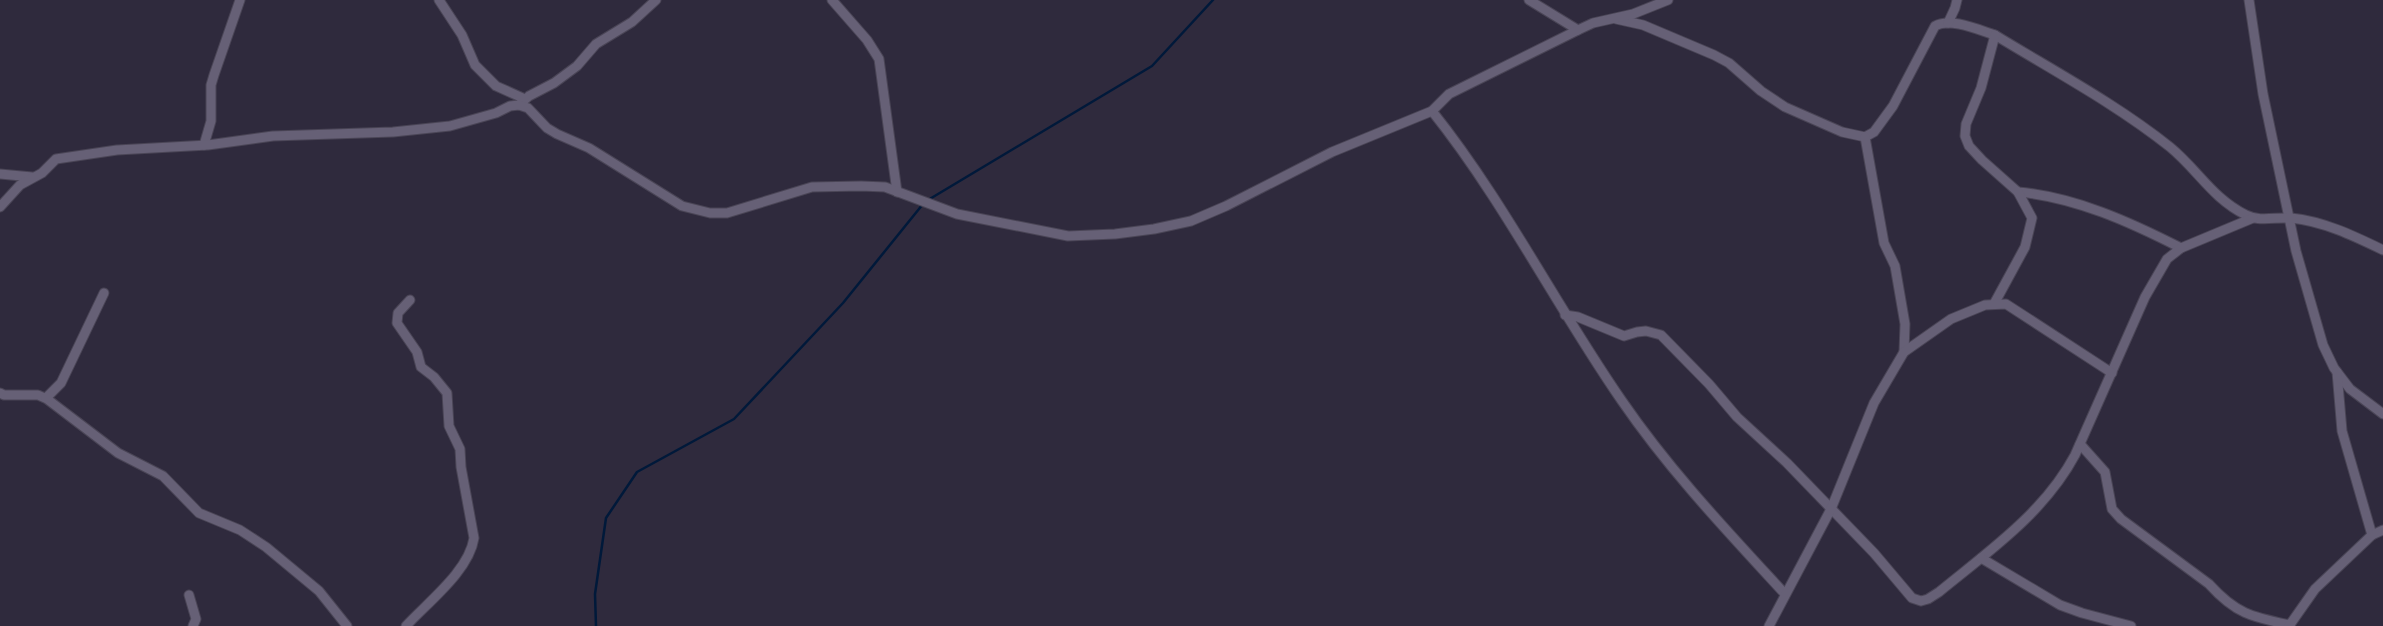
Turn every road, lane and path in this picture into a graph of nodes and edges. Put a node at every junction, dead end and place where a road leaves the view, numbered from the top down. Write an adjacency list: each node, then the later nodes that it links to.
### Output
1 (240, 0): 16 (street)
2 (439, 0): 13 (street)
3 (656, 0): 13 (street)
4 (832, 0): 19 (street)
5 (1529, 0): 11 (street)
6 (1668, 0): 9 (street)
7 (1957, 0): 10 (street)
8 (2249, 0): 23 (street)
9 (1616, 19): 11 (street); 15 (street)
10 (1948, 23): 12 (street); 15 (street)
11 (1578, 30): 14 (street)
12 (1995, 35): 20 (street); 22 (street)
13 (522, 102): 16 (street); 19 (street)
14 (1432, 110): 19 (street); 29 (street)
15 (1865, 137): 30 (street)
16 (204, 145): 18 (street)
17 (0, 174): 18 (street)
18 (32, 177): 21 (street)
19 (897, 192)
20 (2018, 192): 24 (street); 28 (street)
21 (0, 207)
22 (2253, 218): 23 (street); 24 (street)
23 (2291, 218): 25 (street); 32 (street)
24 (2181, 248): 31 (street)
25 (2383, 250)
26 (104, 293): 34 (street)
27 (410, 300): 46 (street)
28 (1994, 304): 30 (street); 31 (street)
29 (1565, 315): 37 (street); 41 (street)
30 (1904, 352): 37 (street)
31 (2112, 372): 36 (street)
32 (2337, 372): 35 (street); 39 (street)
33 (0, 393): 34 (street)
34 (46, 398): 45 (street)
35 (2383, 414)
36 (2080, 444): 40 (street); 43 (street)
37 (1831, 509): 40 (street); 41 (street)
38 (2383, 530): 39 (street)
39 (2372, 535): 43 (street)
40 (1981, 558): 48 (street)
41 (1785, 594): 47 (street)
42 (189, 595): 44 (street)
43 (2290, 625)
44 (193, 626)
45 (347, 626)
46 (406, 626)
47 (1769, 626)
48 (2131, 626)

